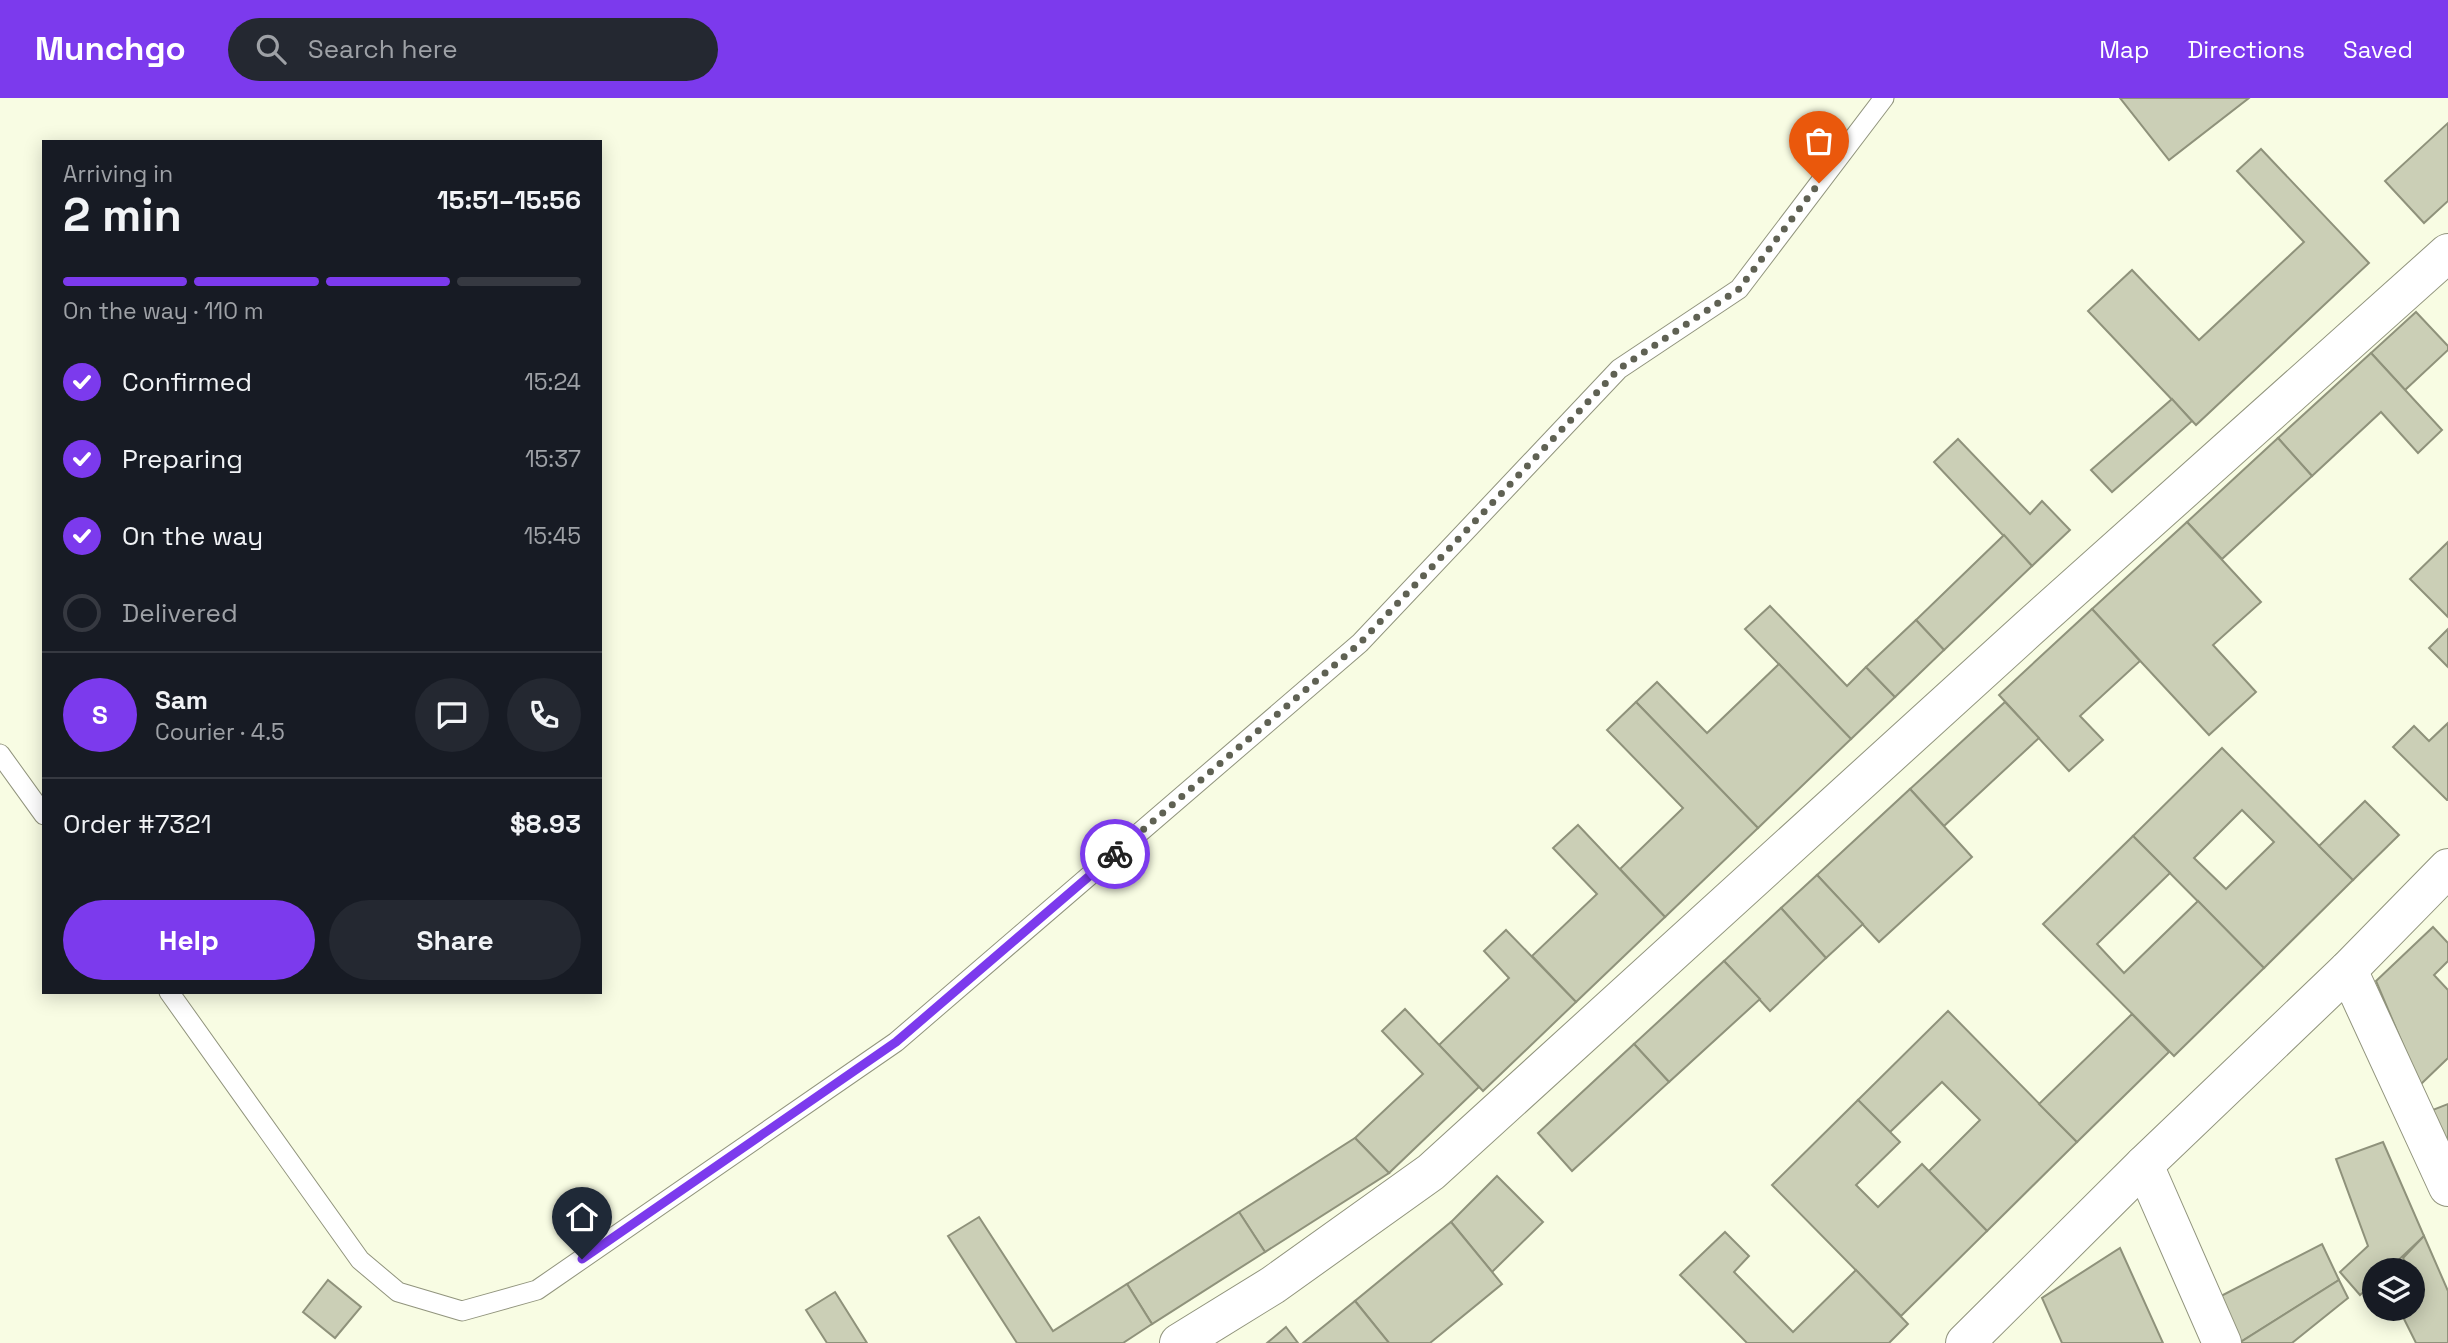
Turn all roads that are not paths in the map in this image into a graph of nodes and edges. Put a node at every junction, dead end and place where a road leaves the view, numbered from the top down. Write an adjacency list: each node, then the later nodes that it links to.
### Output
1 (1884, 98): 7 (lane)
2 (2448, 253): 10 (street)
3 (0, 754): 4 (lane)
4 (42, 812)
5 (2448, 868): 6 (street)
6 (2348, 970): 8 (street); 9 (street)
7 (170, 994)
8 (2144, 1165): 11 (street); 12 (street)
9 (2448, 1187)
10 (1179, 1343)
11 (1965, 1343)
12 (2222, 1343)

